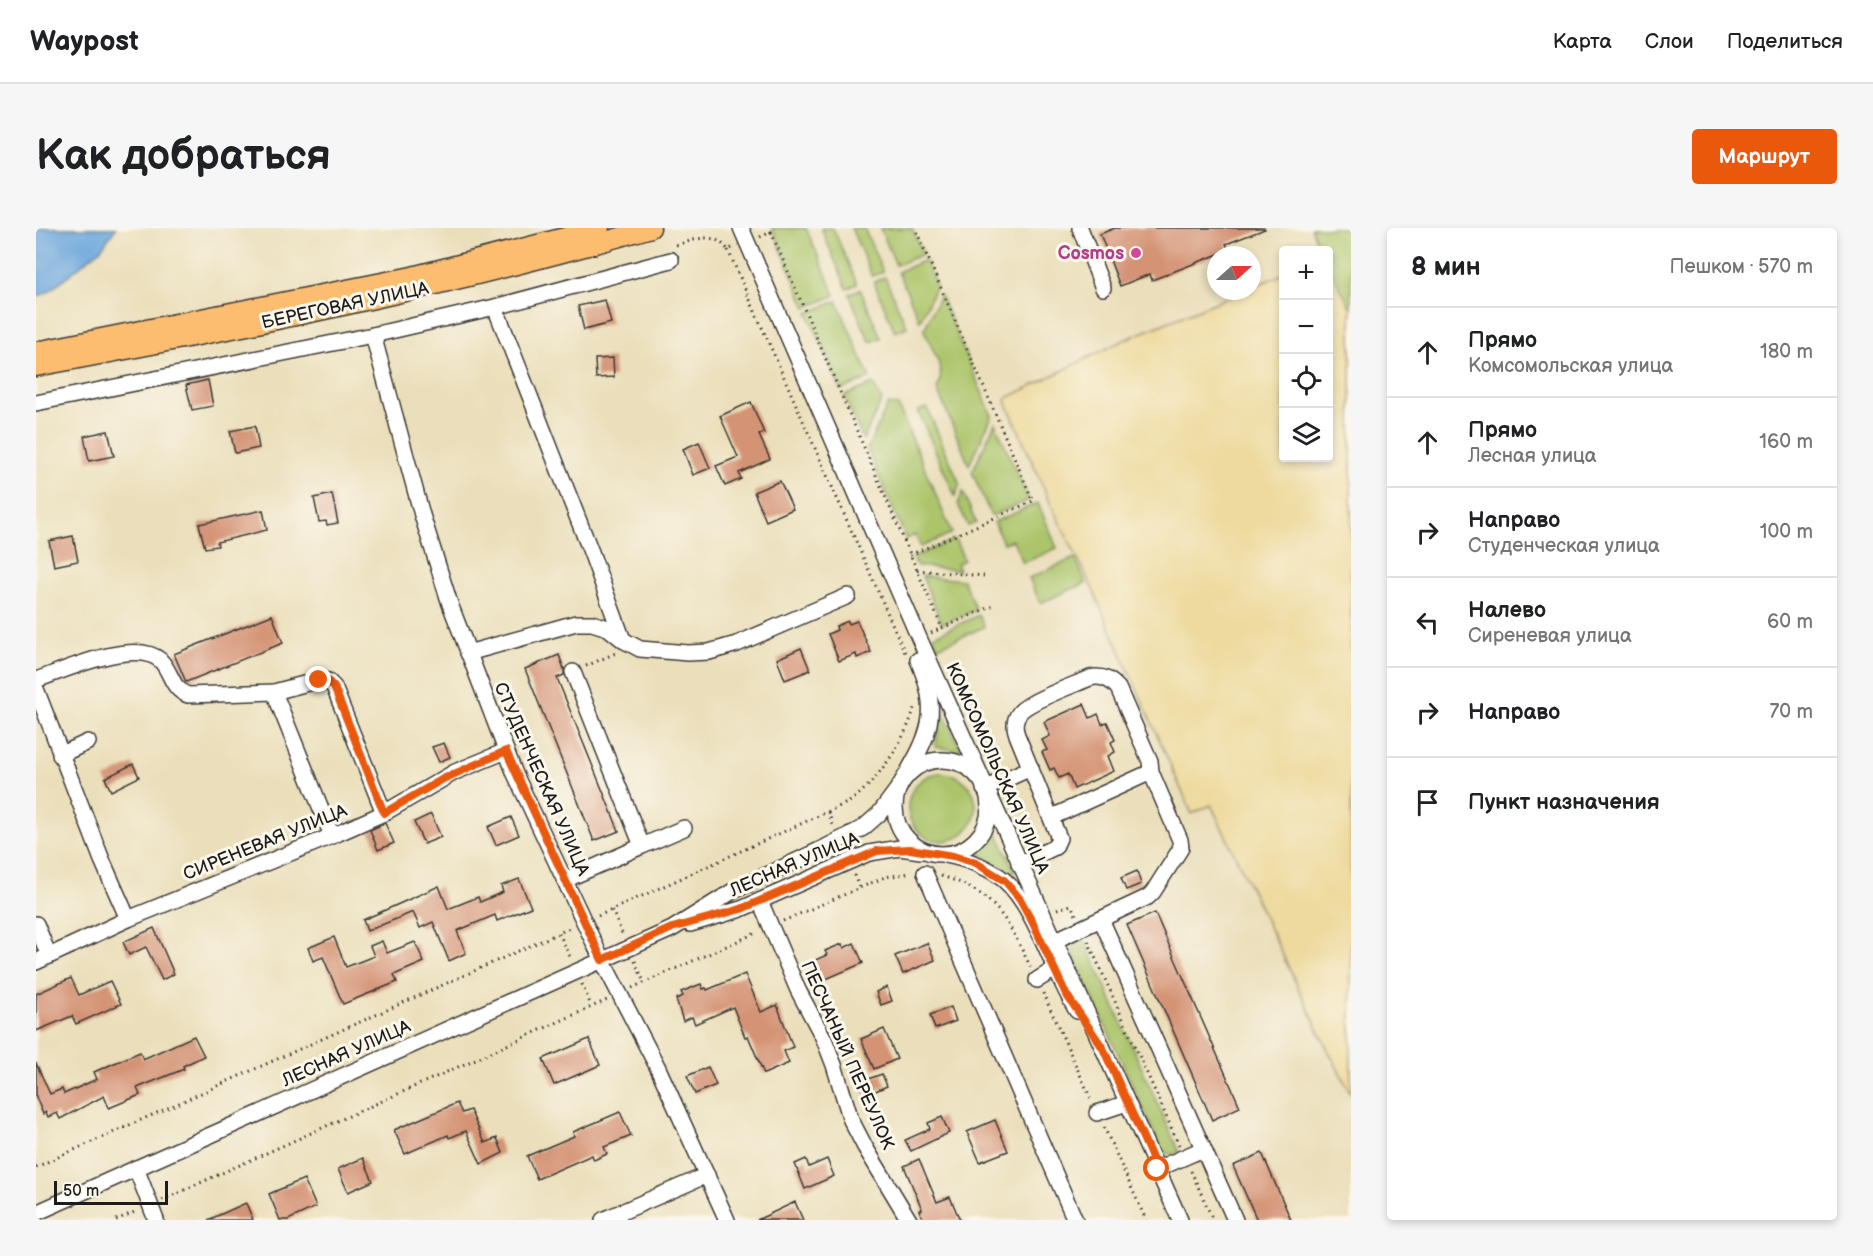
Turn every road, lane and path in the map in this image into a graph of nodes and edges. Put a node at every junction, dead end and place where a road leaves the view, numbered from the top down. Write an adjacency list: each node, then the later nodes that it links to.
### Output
1 (600, 228): 12 (main road, БЕРЕГОВАЯ УЛИЦА)
2 (651, 228): 13 (main road, БЕРЕГОВАЯ УЛИЦА)
3 (741, 228): 21 (street, КОМСОМОЛЬСКАЯ УЛИЦА)
4 (915, 228): 15 (path)
5 (1080, 228): 9 (street)
6 (771, 232): 15 (path)
7 (728, 250): 21 (path)
8 (671, 260): 10 (street)
9 (1103, 288)
10 (495, 307): 11 (street); 22 (street)
11 (373, 335): 14 (street); 23 (street, СТУДЕНЧЕСКАЯ УЛИЦА)
12 (36, 351)
13 (36, 367)
14 (36, 404)
15 (910, 555): 16 (path)
16 (917, 570): 17 (path); 20 (path)
17 (984, 576)
18 (848, 596): 22 (street)
19 (992, 606): 20 (path)
20 (942, 628): 21 (path)
21 (910, 642): 24 (path); 35 (street, КОМСОМОЛЬСКАЯ УЛИЦА); 36 (street, КОМСОМОЛЬСКАЯ УЛИЦА)
22 (624, 644): 23 (street); 25 (path)
23 (468, 653): 31 (street, СТУДЕНЧЕСКАЯ УЛИЦА)
24 (910, 664)
25 (573, 672): 41 (street)
26 (36, 680): 28 (street)
27 (36, 689): 32 (street)
28 (274, 692): 37 (street); 40 (street)
29 (916, 702): 50 (path)
30 (88, 742): 32 (street)
31 (506, 751): 37 (street, СИРЕНЕВАЯ УЛИЦА); 45 (street, СТУДЕНЧЕСКАЯ УЛИЦА)
32 (60, 755): 48 (street)
33 (1030, 768): 34 (street); 36 (street); 38 (street)
34 (1151, 772): 38 (street); 49 (street)
35 (901, 784): 36 (street); 42 (street); 53 (street, ЛЕСНАЯ УЛИЦА)
36 (984, 787): 42 (street); 43 (street, КОМСОМОЛЬСКАЯ УЛИЦА)
37 (384, 813): 40 (street, СИРЕНЕВАЯ УЛИЦА)
38 (1052, 818): 43 (street)
39 (684, 828): 41 (street)
40 (332, 836): 48 (street, СИРЕНЕВАЯ УЛИЦА)
41 (642, 846): 45 (street)
42 (934, 853): 46 (street, ЛЕСНАЯ УЛИЦА); 58 (street, КОМСОМОЛЬСКАЯ УЛИЦА)
43 (1019, 864): 47 (street, КОМСОМОЛЬСКАЯ УЛИЦА)
44 (925, 873): 52 (path); 59 (path); 77 (street)
45 (565, 880): 50 (street, СТУДЕНЧЕСКАЯ УЛИЦА)
46 (760, 901): 52 (street, ПЕСЧАНЫЙ ПЕРЕУЛОК); 53 (street, ЛЕСНАЯ УЛИЦА)
47 (1043, 916): 54 (path); 55 (street, КОМСОМОЛЬСКАЯ УЛИЦА)
48 (128, 919): 56 (street, СИРЕНЕВАЯ УЛИЦА)
49 (1101, 919): 54 (street); 64 (street)
50 (585, 922): 57 (street, СТУДЕНЧЕСКАЯ УЛИЦА); 66 (path)
51 (36, 924): 56 (street)
52 (771, 926): 60 (path); 76 (street, ПЕСЧАНЫЙ ПЕРЕУЛОК)
53 (672, 928): 57 (street, ЛЕСНАЯ УЛИЦА)
54 (1082, 928): 55 (street); 65 (path)
55 (1054, 940): 61 (street, КОМСОМОЛЬСКАЯ УЛИЦА)
56 (43, 959)
57 (602, 960): 60 (street, СТУДЕНЧЕСКАЯ УЛИЦА); 67 (street, ЛЕСНАЯ УЛИЦА)
58 (1055, 969): 59 (street); 61 (street, КОМСОМОЛЬСКАЯ УЛИЦА)
59 (1036, 980): 63 (path)
60 (619, 994): 69 (street, СТУДЕНЧЕСКАЯ УЛИЦА); 70 (path)
61 (1103, 1048): 62 (street, КОМСОМОЛЬСКАЯ УЛИЦА)
62 (1127, 1103): 63 (street); 68 (street, КОМСОМОЛЬСКАЯ УЛИЦА)
63 (1097, 1113): 78 (path)
64 (1203, 1149): 65 (street); 81 (street)
65 (1184, 1157): 68 (street); 80 (path)
66 (36, 1167)
67 (136, 1168): 70 (street); 71 (street, ЛЕСНАЯ УЛИЦА)
68 (1157, 1169): 79 (street, КОМСОМОЛЬСКАЯ УЛИЦА)
69 (707, 1175): 74 (street); 75 (street, СТУДЕНЧЕСКАЯ УЛИЦА)
70 (151, 1205): 72 (path); 73 (street)
71 (36, 1213)
72 (116, 1220)
73 (156, 1220)
74 (603, 1220)
75 (727, 1220)
76 (909, 1220)
77 (1075, 1220)
78 (1146, 1220)
79 (1180, 1220)
80 (1213, 1220)
81 (1235, 1220)

